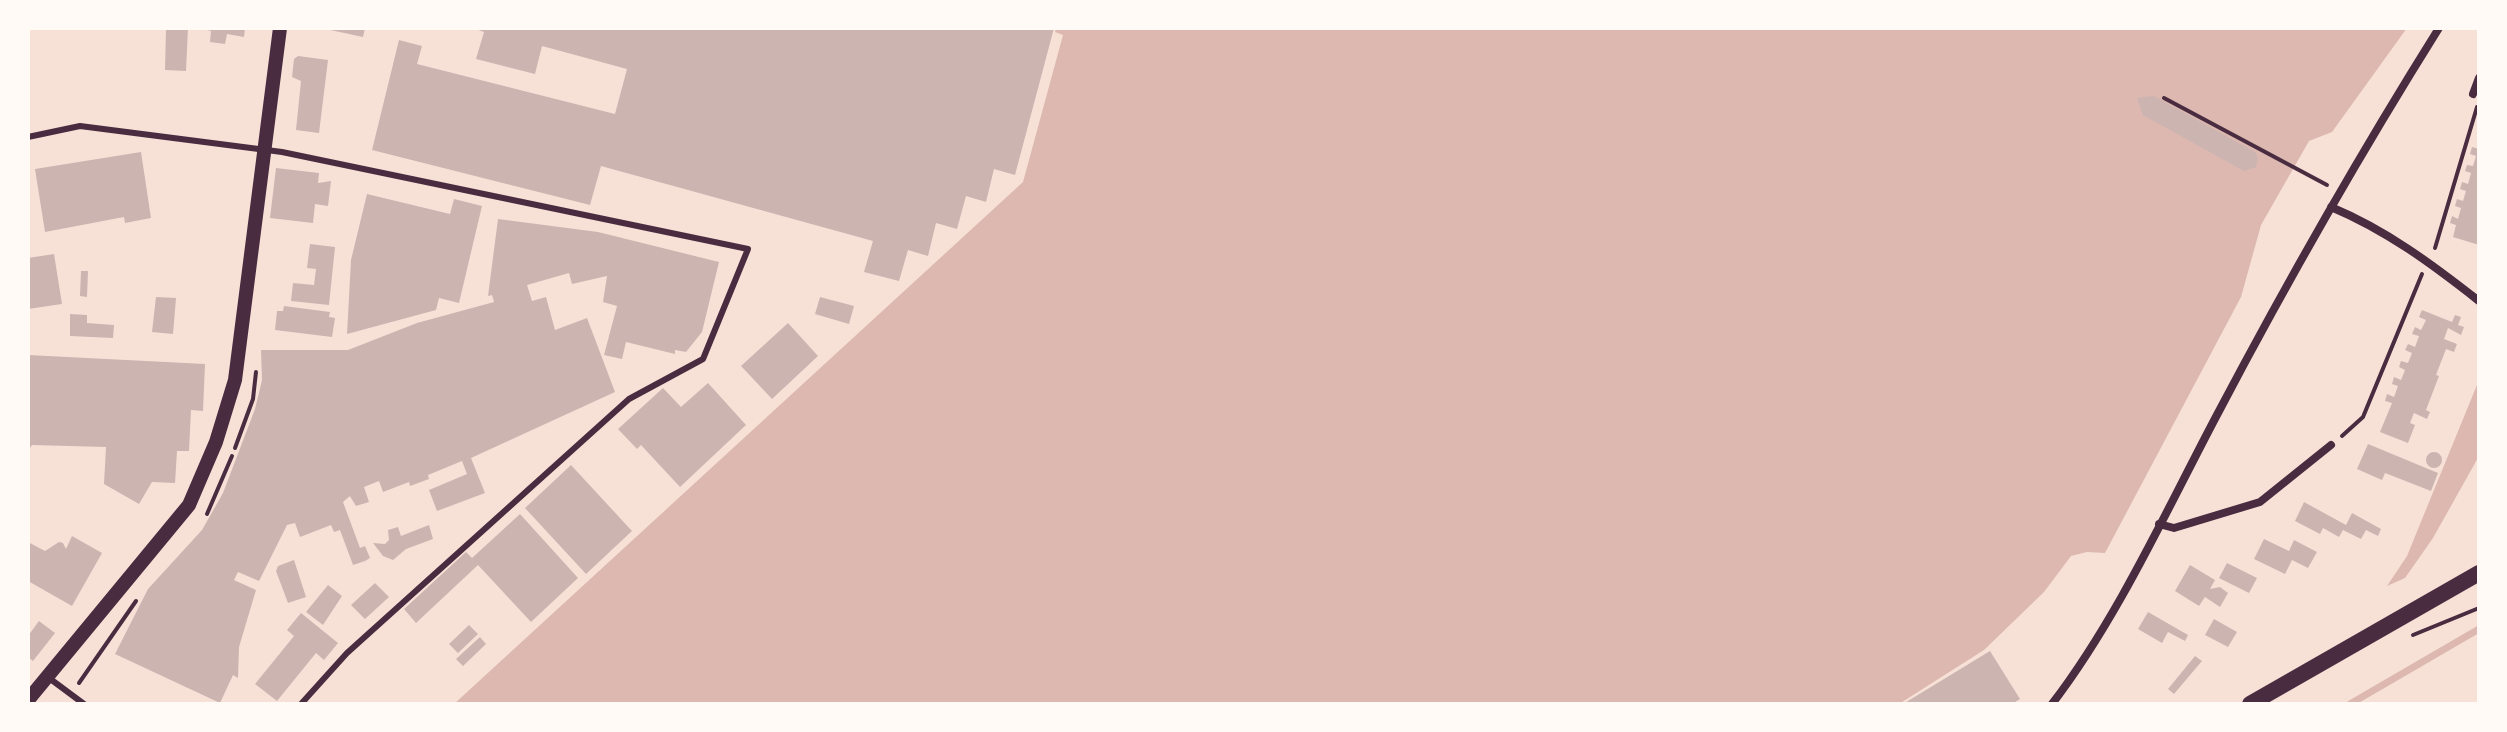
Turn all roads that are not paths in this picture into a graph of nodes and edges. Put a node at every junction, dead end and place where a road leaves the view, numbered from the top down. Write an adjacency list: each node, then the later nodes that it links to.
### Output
1 (280, 28): 6 (street)
2 (2439, 28): 7 (street)
3 (2479, 78): 4 (street)
4 (2473, 94)
5 (28, 137): 6 (lane)
6 (262, 151): 12 (street); 15 (lane)
7 (2331, 207): 8 (street); 10 (street)
8 (2479, 301)
9 (2331, 445): 10 (street)
10 (2159, 524): 16 (street)
11 (2479, 573): 17 (main road)
12 (49, 678): 13 (street); 14 (lane)
13 (28, 700)
14 (84, 704)
15 (301, 704)
16 (2052, 704)
17 (2250, 704)

